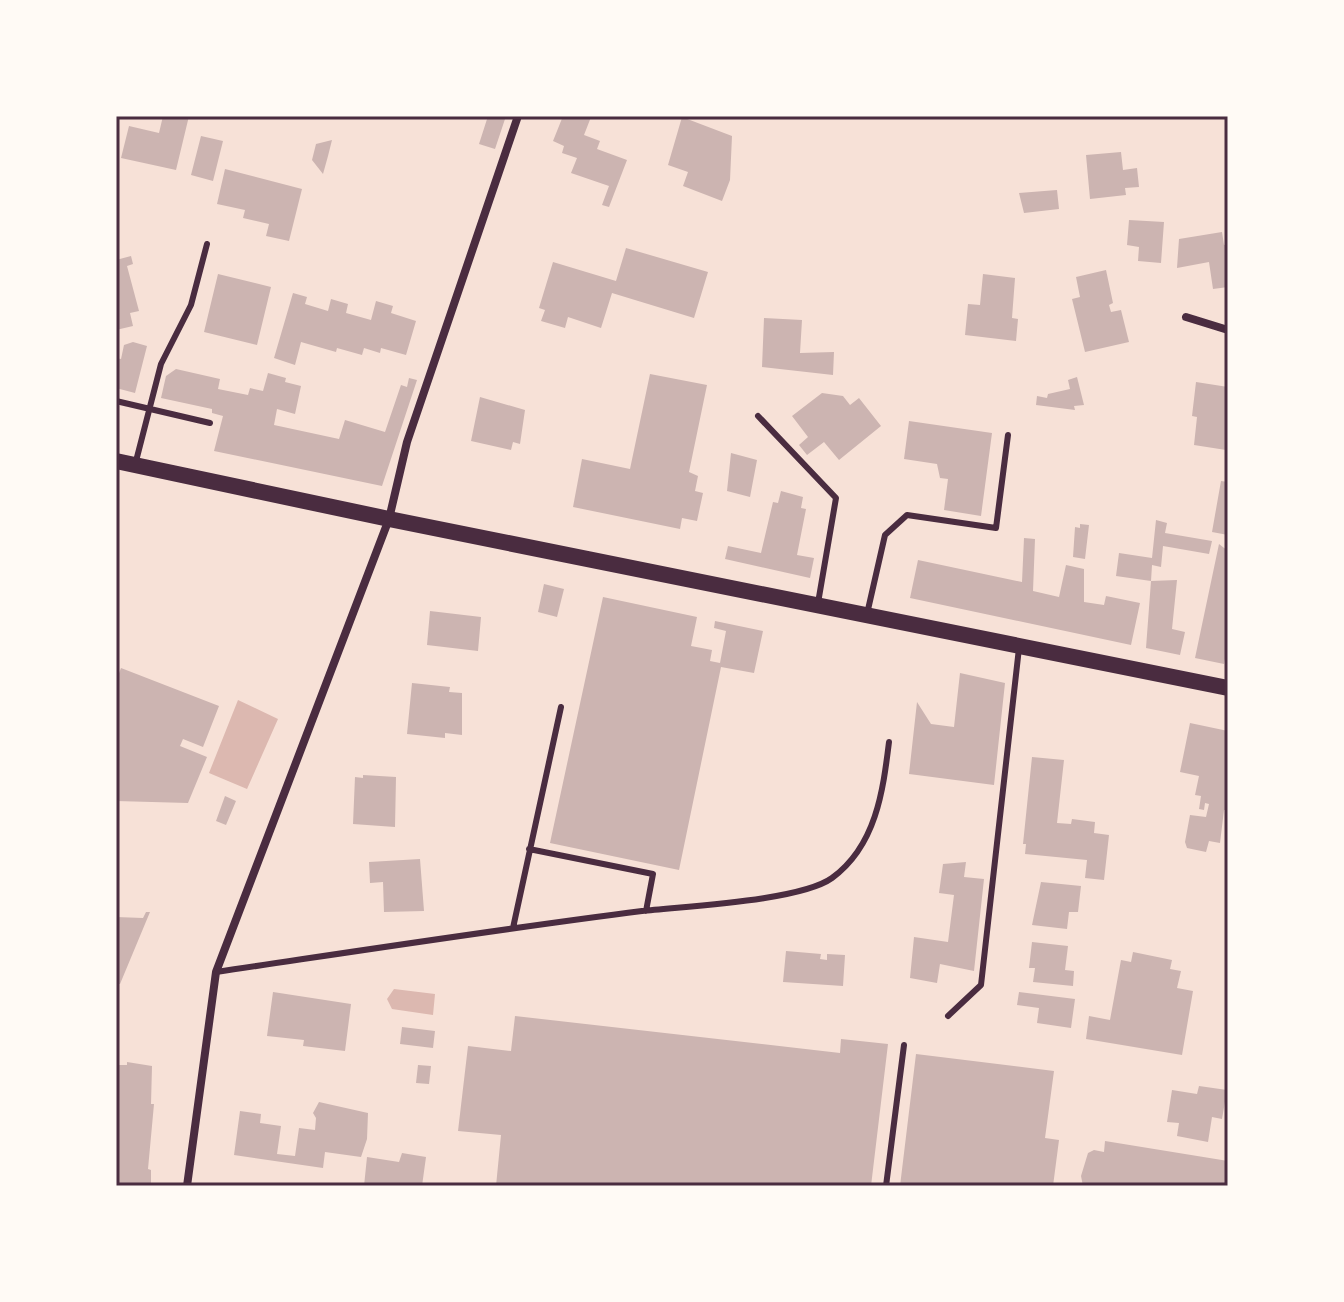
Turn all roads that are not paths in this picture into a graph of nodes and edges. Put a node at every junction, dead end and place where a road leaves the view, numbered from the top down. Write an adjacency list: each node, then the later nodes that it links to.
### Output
1 (518, 116): 12 (street)
2 (207, 244): 6 (lane)
3 (1186, 317): 4 (street)
4 (1228, 330)
5 (116, 401): 6 (lane)
6 (150, 408): 8 (lane); 11 (lane)
7 (758, 416): 13 (lane)
8 (210, 423)
9 (1008, 435): 14 (lane)
10 (116, 461): 11 (main road)
11 (135, 465): 12 (main road)
12 (389, 519): 13 (main road); 22 (street)
13 (817, 607): 14 (main road)
14 (866, 617): 15 (main road)
15 (1019, 648): 16 (main road); 23 (lane)
16 (1228, 688)
17 (561, 707): 19 (lane)
18 (889, 742): 20 (lane)
19 (529, 849): 20 (lane); 21 (lane)
20 (646, 911): 21 (lane)
21 (513, 928): 22 (lane)
22 (216, 972): 25 (street)
23 (948, 1016)
24 (904, 1045): 26 (lane)
25 (187, 1186)
26 (886, 1186)

